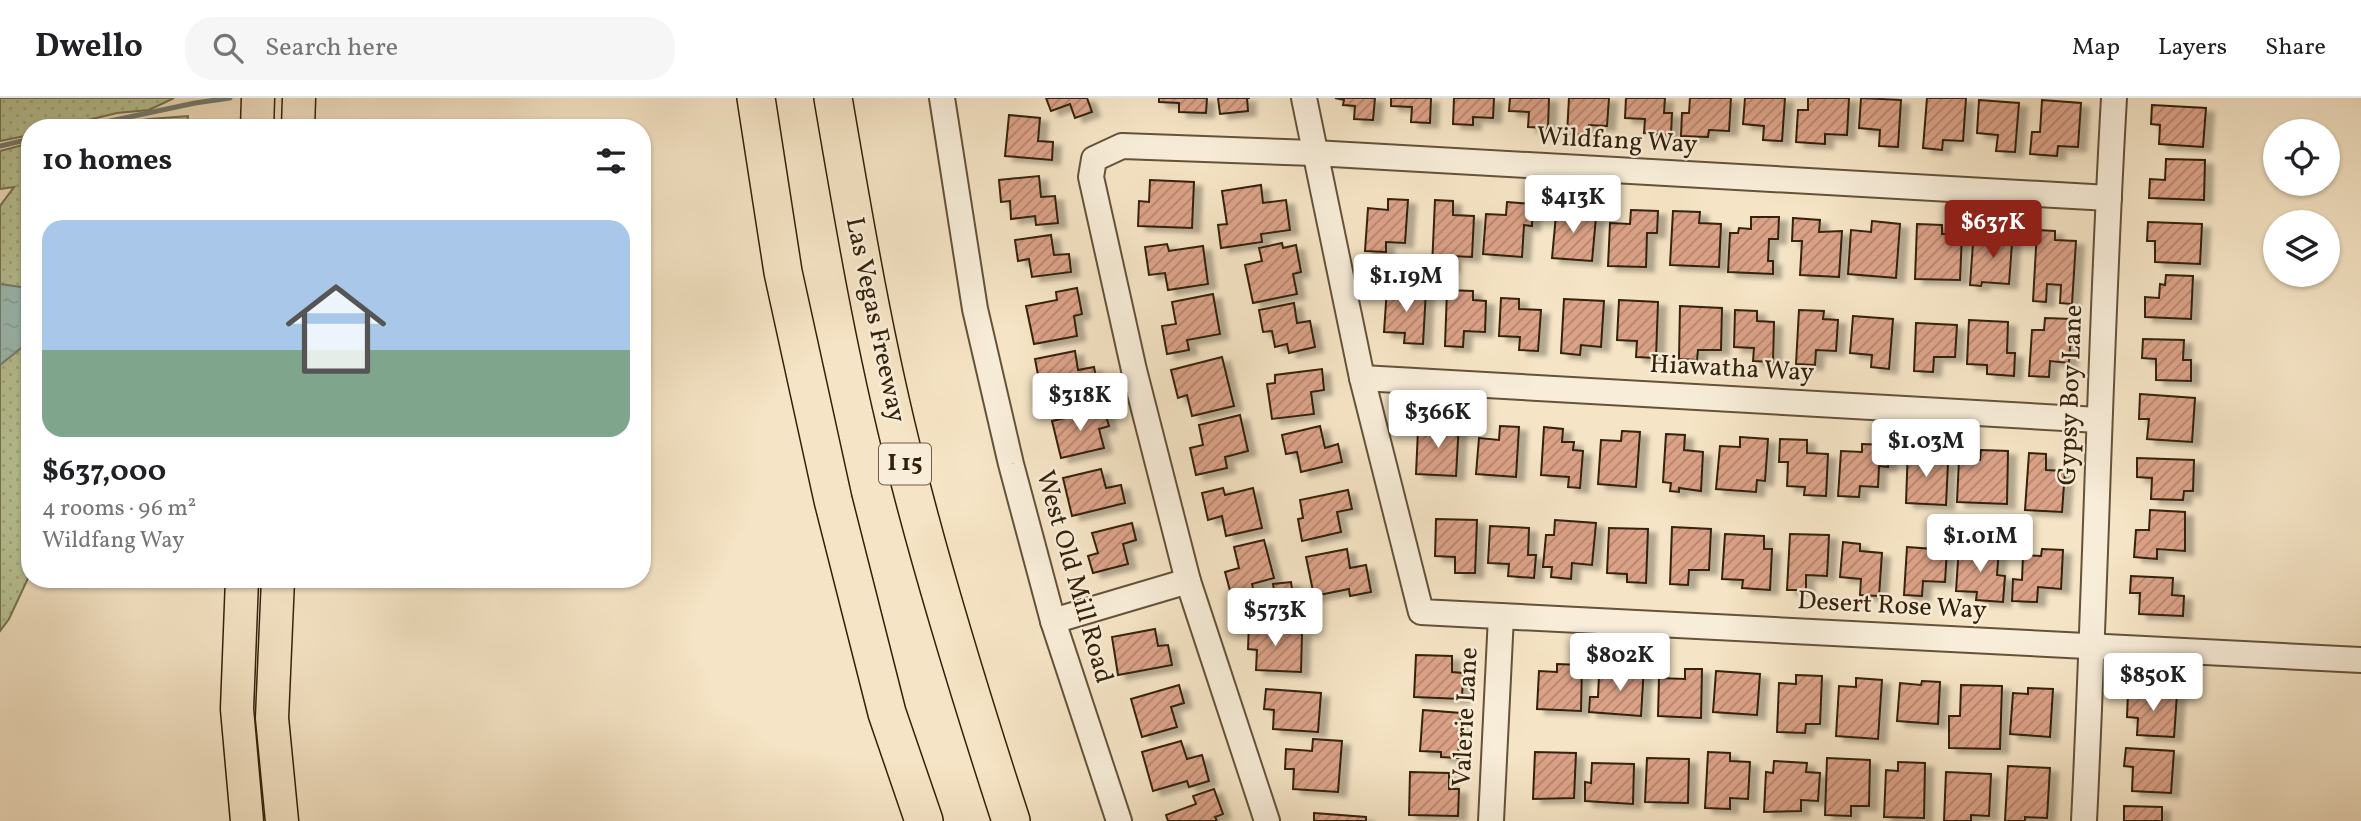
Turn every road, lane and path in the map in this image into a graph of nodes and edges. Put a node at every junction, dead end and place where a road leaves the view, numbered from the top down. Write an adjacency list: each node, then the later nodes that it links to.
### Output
1 (258, 98): 8 (main road)
2 (299, 98): 9 (main road)
3 (756, 98): 23 (highway)
4 (833, 98): 24 (highway, Las Vegas Freeway / I 15)
5 (942, 98): 18 (street, West Old Mill Road)
6 (1304, 98): 10 (street)
7 (2114, 98): 11 (street, Gypsy Boy Lane)
8 (257, 119)
9 (298, 119)
10 (1314, 153): 11 (street, Wildfang Way); 12 (street); 14 (street, Wildfang Way)
11 (2109, 198): 13 (street, Gypsy Boy Lane)
12 (1362, 378): 13 (street, Hiawatha Way); 17 (street, Desert Rose Way)
13 (2099, 420): 19 (street, Gypsy Boy Lane)
14 (1188, 580): 18 (street); 26 (street)
15 (242, 588): 21 (main road)
16 (278, 588): 22 (main road)
17 (1501, 616): 19 (street, Desert Rose Way); 27 (street, Valerie Lane)
18 (1053, 621): 25 (street, West Old Mill Road)
19 (2093, 646): 20 (street, Desert Rose Way); 28 (street, Gypsy Boy Lane)
20 (2361, 660)
21 (247, 821)
22 (282, 821)
23 (924, 821)
24 (1011, 821)
25 (1119, 821)
26 (1267, 821)
27 (1491, 821)
28 (2084, 821)

